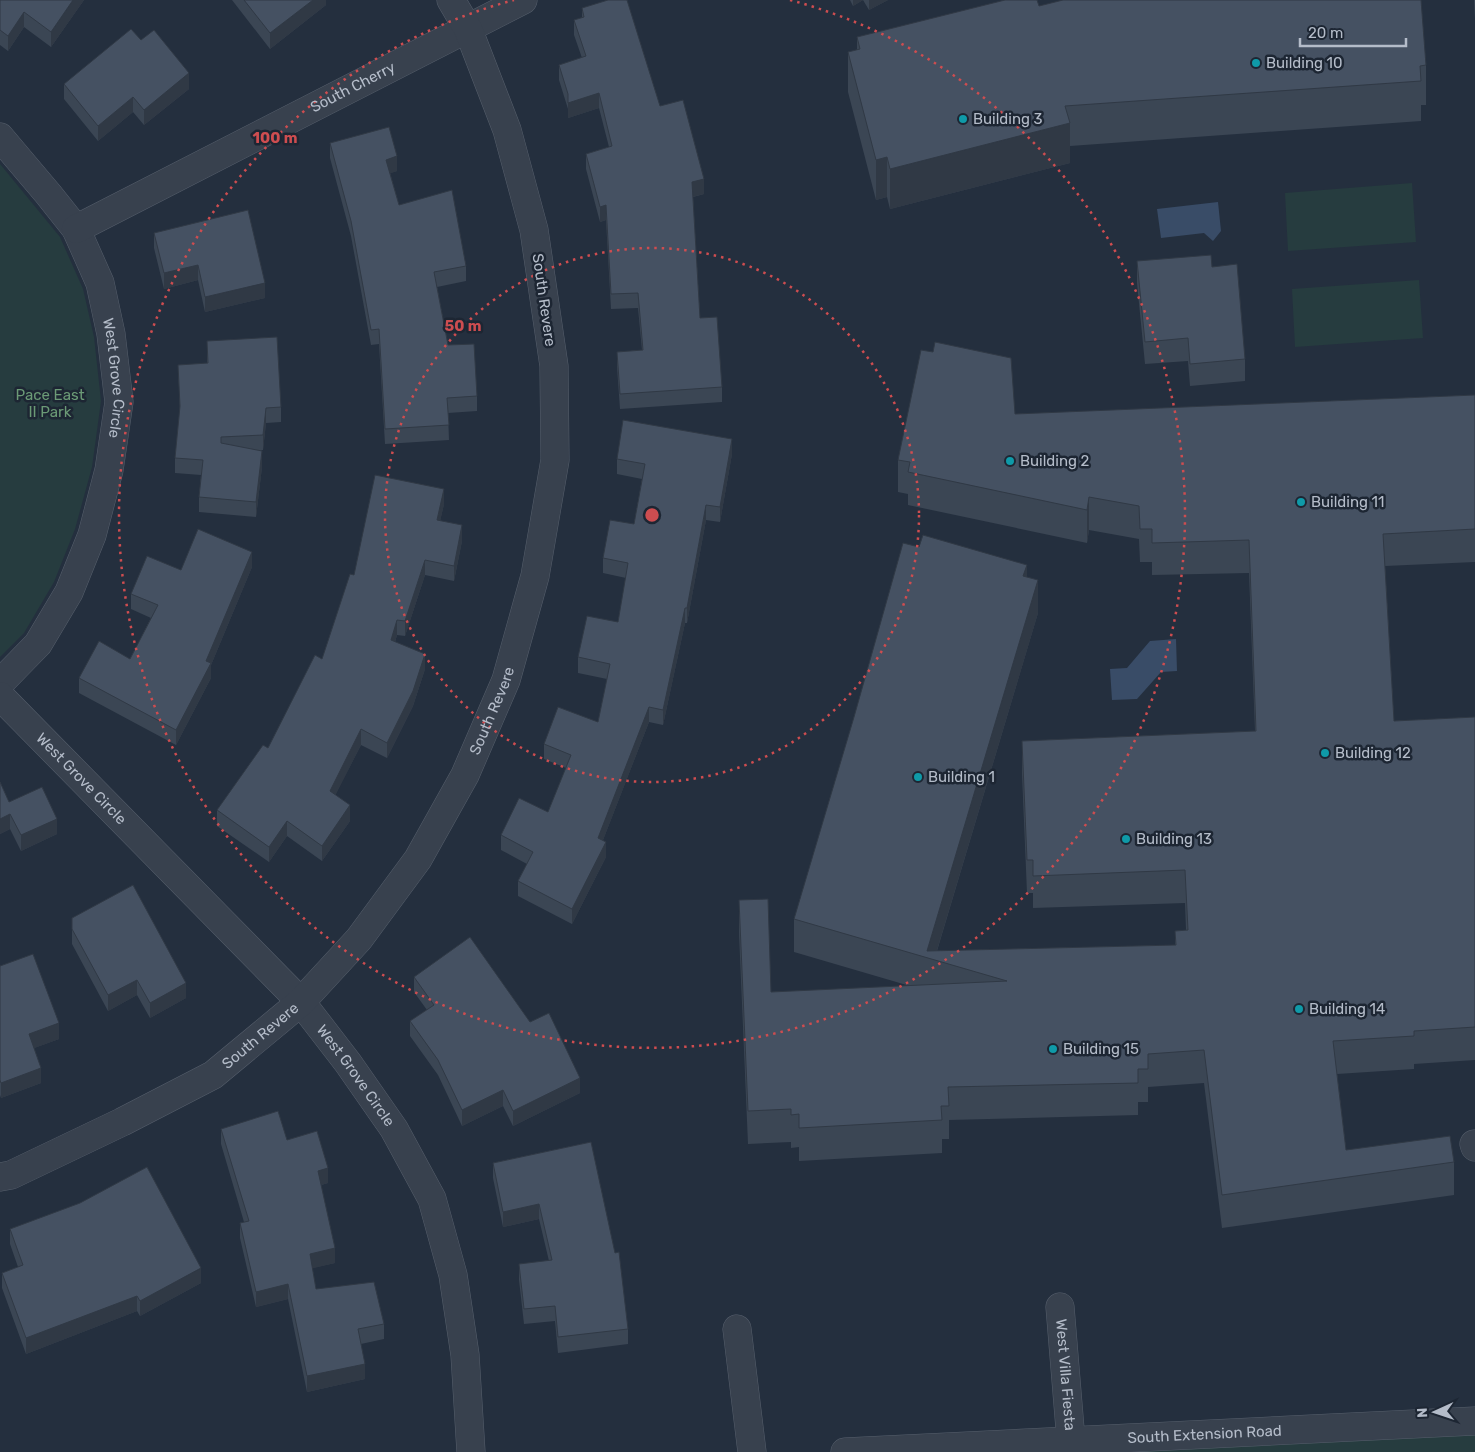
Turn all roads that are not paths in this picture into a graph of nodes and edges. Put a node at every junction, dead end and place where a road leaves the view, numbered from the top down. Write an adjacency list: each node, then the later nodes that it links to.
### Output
1 (451, 0): 3 (street, South Revere)
2 (523, 0): 3 (street, South Cherry)
3 (468, 29): 5 (street, South Cherry); 8 (street, South Revere)
4 (0, 136): 5 (street, West Grove Circle)
5 (76, 229): 6 (street, West Grove Circle)
6 (0, 683)
7 (0, 696): 8 (street, West Grove Circle)
8 (301, 1002): 9 (street, South Revere); 14 (street, West Grove Circle)
9 (0, 1177)
10 (1060, 1307): 13 (street, West Villa Fiesta)
11 (737, 1329): 15 (street)
12 (1475, 1421): 13 (street, South Extension Road)
13 (1071, 1441): 16 (street, South Extension Road)
14 (470, 1452)
15 (752, 1452)
16 (845, 1452)

